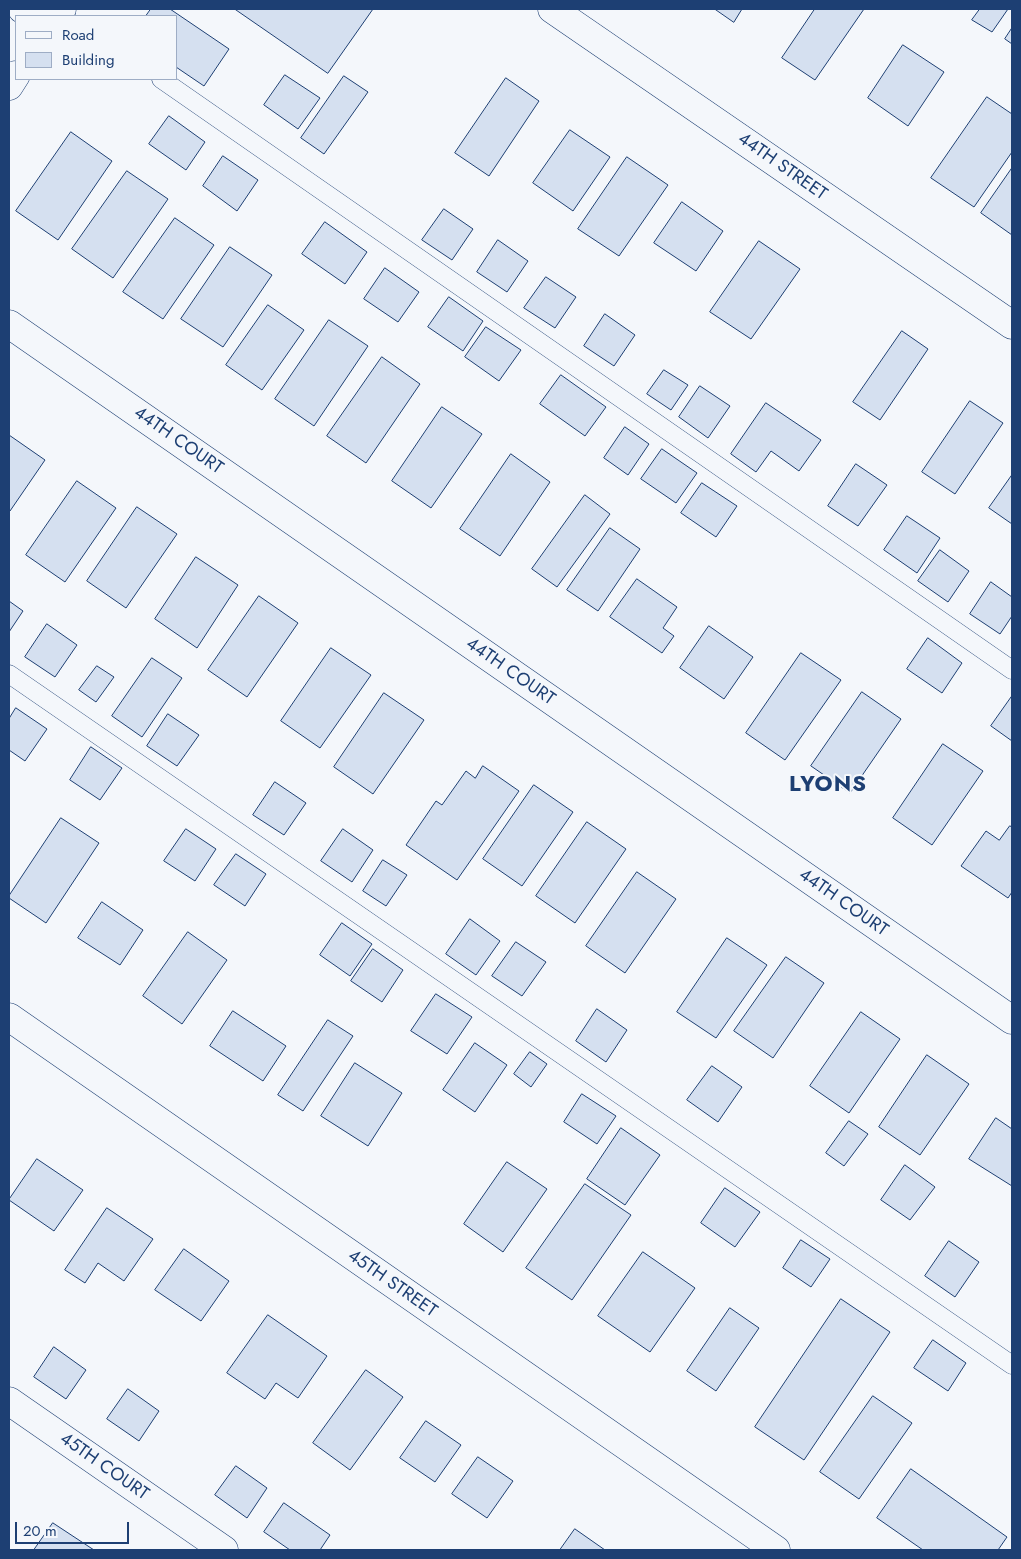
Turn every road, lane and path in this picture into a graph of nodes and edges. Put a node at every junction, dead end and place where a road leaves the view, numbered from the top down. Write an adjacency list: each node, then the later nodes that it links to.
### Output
1 (552, 9): 4 (street, 44TH STREET)
2 (162, 80): 5 (lane)
3 (9, 324): 8 (street, 44TH COURT)
4 (1012, 325)
5 (1012, 670)
6 (9, 674): 9 (lane)
7 (9, 1018): 12 (street, 45TH STREET)
8 (1012, 1020)
9 (1012, 1365)
10 (9, 1401): 11 (street, 45TH COURT)
11 (224, 1550)
12 (776, 1550)

